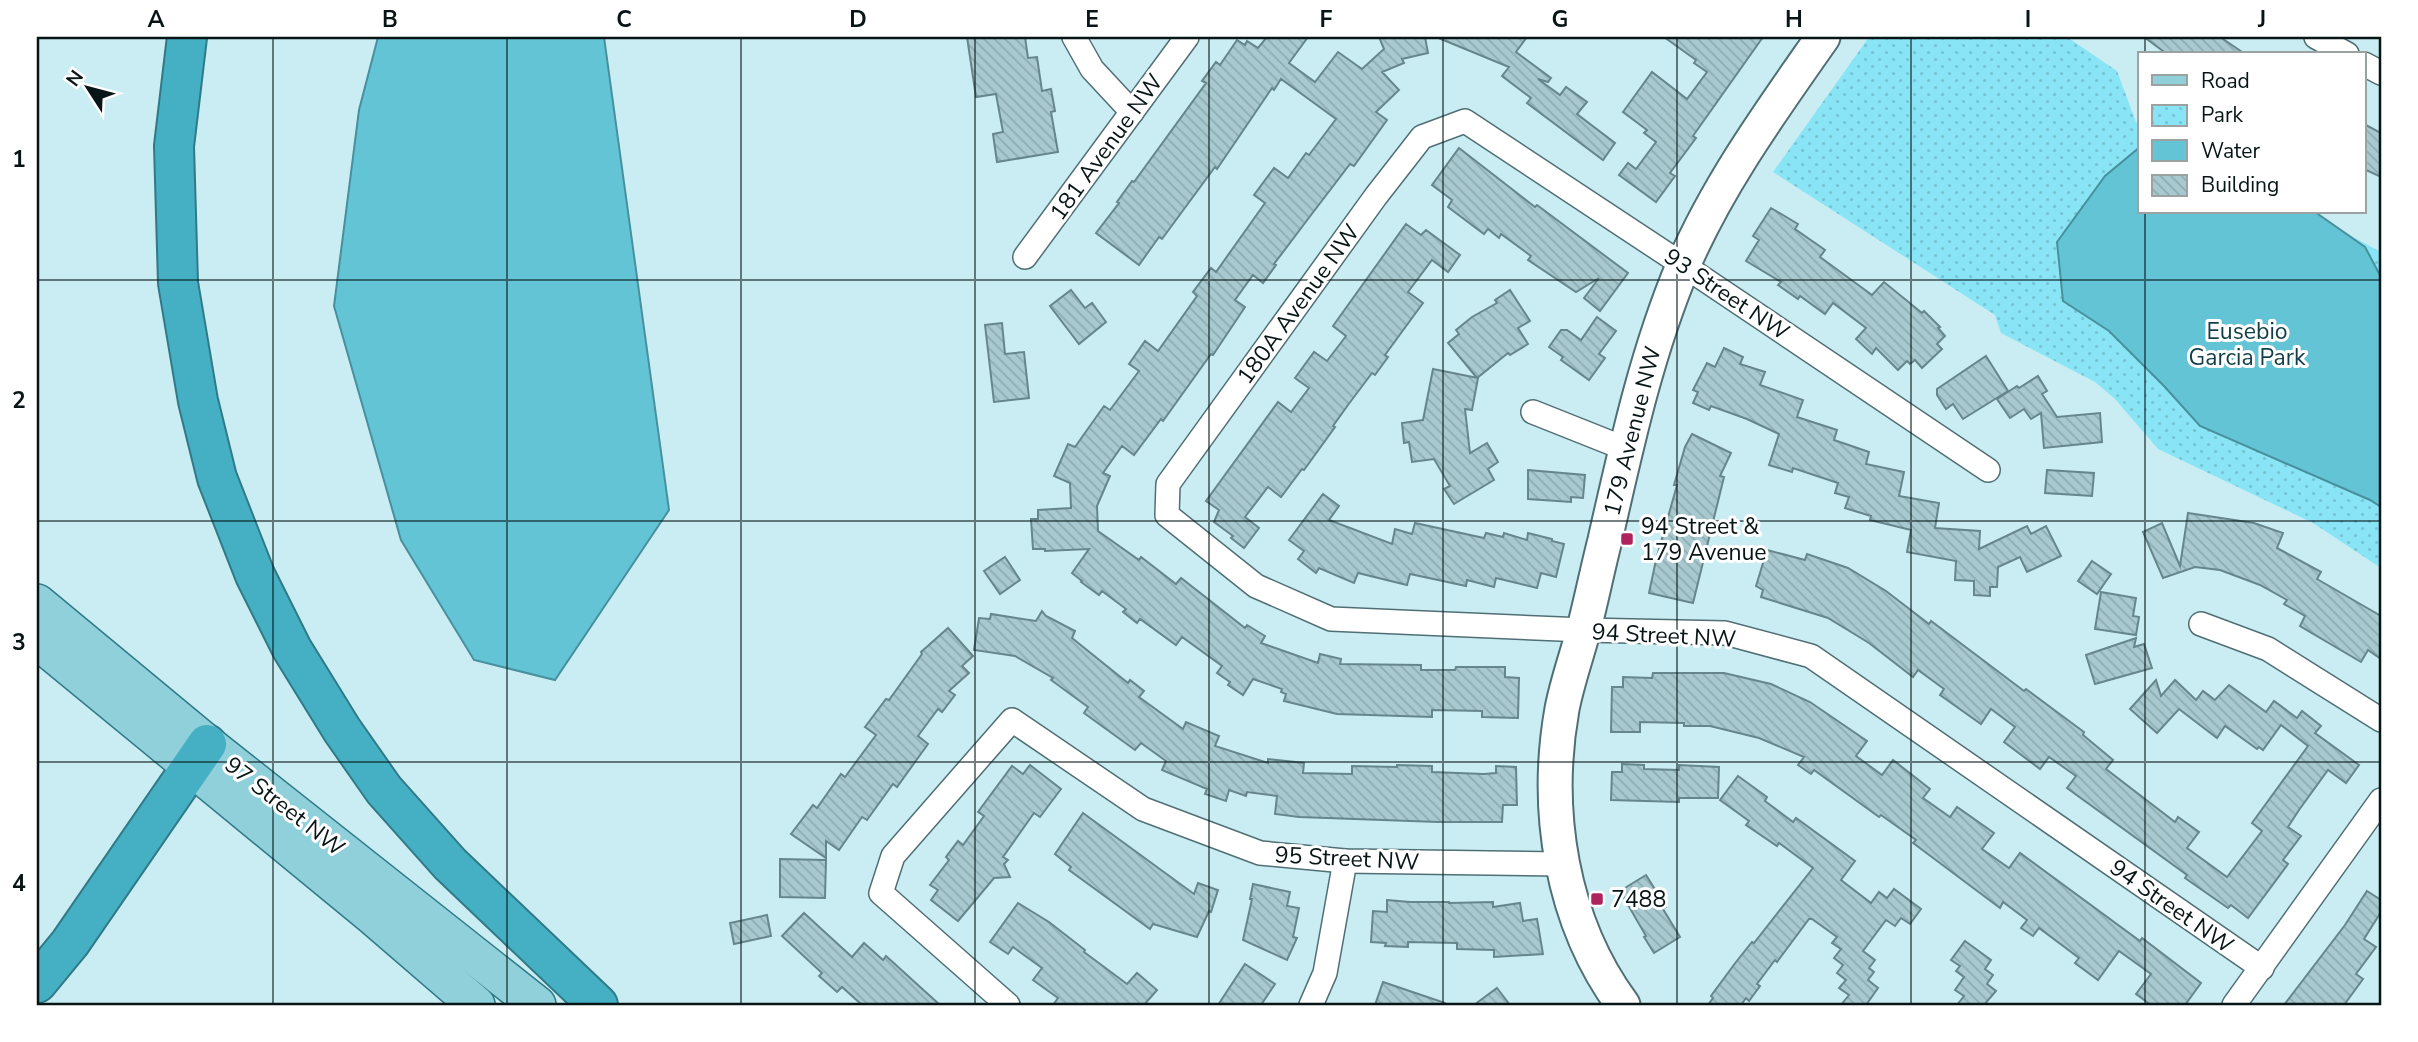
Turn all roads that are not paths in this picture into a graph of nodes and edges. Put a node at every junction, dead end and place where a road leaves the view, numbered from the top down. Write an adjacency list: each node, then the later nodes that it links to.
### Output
1 (187, 37): 28 (highway)
2 (1074, 37): 7 (street)
3 (1187, 37): 7 (street, 181 Avenue NW)
4 (1823, 37): 10 (street, 179 Avenue NW)
5 (2316, 37): 6 (street)
6 (2343, 52)
7 (1132, 112): 9 (street, 181 Avenue NW)
8 (1465, 121): 10 (street, 93 Street NW); 14 (street, 180A Avenue NW)
9 (1025, 257)
10 (1684, 265): 12 (street, 179 Avenue NW); 13 (street, 93 Street NW)
11 (1533, 412): 12 (street)
12 (1626, 449): 17 (street, 179 Avenue NW)
13 (1988, 470)
14 (1167, 515): 17 (street, 94 Street NW)
15 (37, 603): 20 (main road, 97 Street NW)
16 (2201, 624): 19 (street)
17 (1584, 630): 23 (street, 179 Avenue NW); 24 (street, 94 Street NW)
18 (37, 639): 20 (main road, 97 Street NW)
19 (2381, 720)
20 (199, 755): 25 (highway); 26 (main road, 97 Street NW); 27 (main road, 97 Street NW)
21 (2381, 800): 24 (street)
22 (1345, 861): 23 (street, 95 Street NW); 29 (street, 95 Street NW); 30 (street)
23 (1562, 864): 31 (street)
24 (2262, 968): 32 (street)
25 (37, 983)
26 (476, 1005)
27 (537, 1005)
28 (598, 1005)
29 (1007, 1005)
30 (1311, 1005)
31 (1623, 1005)
32 (2234, 1005)

